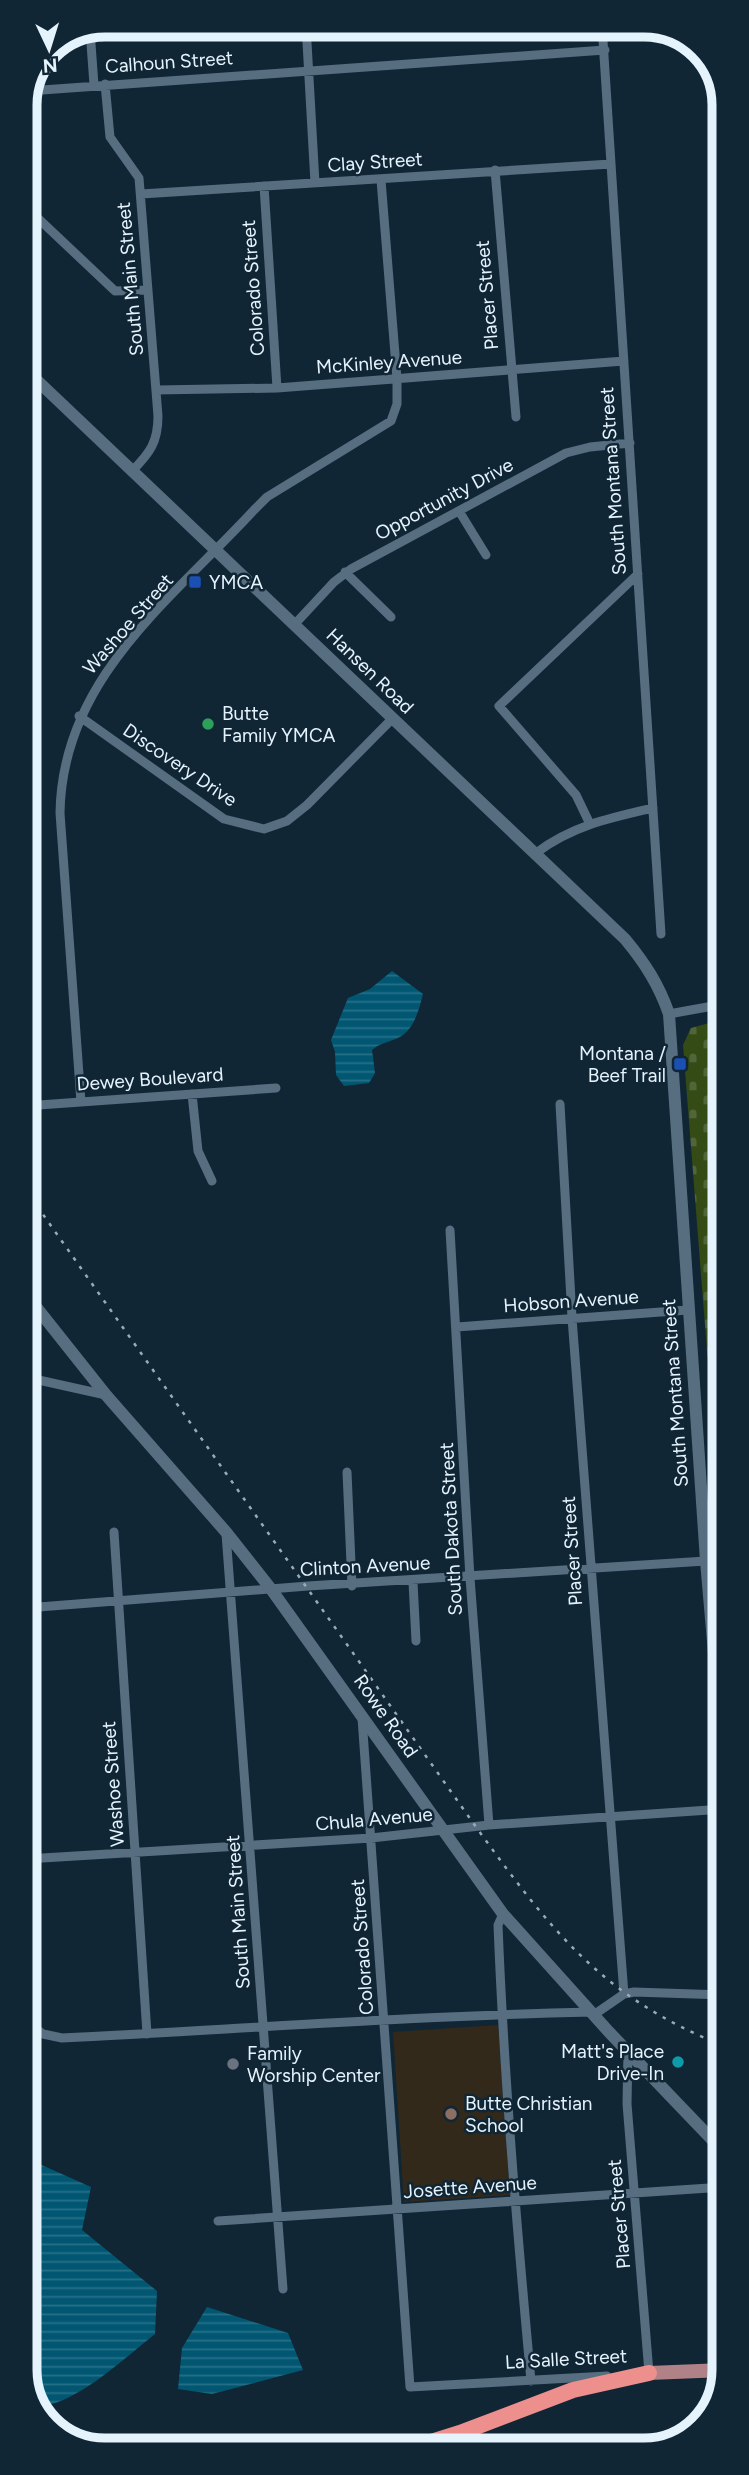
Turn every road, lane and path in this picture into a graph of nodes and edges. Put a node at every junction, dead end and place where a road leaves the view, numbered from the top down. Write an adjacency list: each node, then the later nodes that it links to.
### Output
1 (307, 37): 5 (street)
2 (603, 37): 4 (street, South Montana Street)
3 (91, 38): 7 (street)
4 (605, 50): 5 (street, Calhoun Street); 9 (street, South Montana Street)
5 (308, 69): 6 (street, Calhoun Street); 12 (street)
6 (105, 84): 7 (street, Calhoun Street); 14 (street, South Main Street)
7 (94, 85): 8 (street, Calhoun Street)
8 (38, 90)
9 (611, 164): 10 (street, Clay Street); 17 (street, South Montana Street)
10 (495, 170): 11 (street, Clay Street); 18 (street, Placer Street)
11 (381, 180): 12 (street, Clay Street); 19 (street)
12 (316, 183): 13 (street, Clay Street)
13 (264, 186): 14 (street, Clay Street); 21 (street, Colorado Street)
14 (141, 194): 16 (street, South Main Street)
15 (37, 217): 16 (street)
16 (147, 290): 22 (street, South Main Street)
17 (624, 361): 18 (street, McKinley Avenue); 24 (street, South Montana Street)
18 (511, 370): 19 (street, McKinley Avenue); 23 (street, Placer Street)
19 (397, 379): 21 (street, McKinley Avenue); 27 (street)
20 (37, 380): 25 (street, Hansen Road)
21 (277, 388): 22 (street, McKinley Avenue)
22 (156, 390): 25 (street, South Main Street)
23 (516, 417)
24 (630, 443): 26 (street, Opportunity Drive); 30 (street, South Montana Street)
25 (132, 471): 27 (street, Hansen Road)
26 (459, 511): 28 (street); 29 (street, Opportunity Drive)
27 (217, 550): 32 (street, Hansen Road); 33 (street, Washoe Street)
28 (486, 555)
29 (345, 572): 31 (street); 32 (street, Opportunity Drive)
30 (638, 574): 35 (street, South Montana Street); 36 (street)
31 (391, 617)
32 (294, 625): 34 (street, Hansen Road)
33 (79, 716): 34 (street, Discovery Drive); 43 (street, Washoe Street)
34 (391, 719): 37 (street, Hansen Road)
35 (653, 808): 36 (street); 38 (street, South Montana Street)
36 (589, 822): 37 (street)
37 (536, 853): 40 (street, Hansen Road)
38 (661, 934)
39 (712, 1005): 40 (street)
40 (669, 1014): 49 (street, South Montana Street)
41 (276, 1088): 42 (street, Dewey Boulevard)
42 (192, 1094): 43 (street, Dewey Boulevard); 46 (street)
43 (81, 1102): 45 (street, Dewey Boulevard)
44 (560, 1104): 50 (street, Placer Street)
45 (37, 1105)
46 (212, 1181)
47 (450, 1230): 51 (street, South Dakota Street)
48 (37, 1308): 53 (street, Rowe Road)
49 (688, 1310): 50 (street, Hobson Avenue); 57 (street, South Montana Street)
50 (572, 1318): 51 (street, Hobson Avenue); 58 (street, Placer Street)
51 (457, 1327): 59 (street, South Dakota Street)
52 (37, 1379): 53 (street)
53 (106, 1395): 56 (street, Rowe Road)
54 (347, 1472): 61 (street)
55 (114, 1532): 64 (street, Washoe Street)
56 (226, 1532): 62 (street, Rowe Road); 63 (street, South Main Street)
57 (706, 1561): 58 (street, Clinton Avenue); 66 (street, South Montana Street)
58 (591, 1569): 59 (street, Clinton Avenue); 70 (street, Placer Street)
59 (470, 1578): 60 (street, Clinton Avenue); 71 (street, South Dakota Street)
60 (413, 1582): 61 (street, Clinton Avenue); 67 (street)
61 (352, 1586): 62 (street, Clinton Avenue)
62 (271, 1589): 63 (street, Clinton Avenue); 68 (street, Rowe Road)
63 (231, 1593): 64 (street, Clinton Avenue); 74 (street, South Main Street)
64 (118, 1603): 65 (street, Clinton Avenue); 75 (street, Washoe Street)
65 (37, 1607)
66 (712, 1630)
67 (416, 1641)
68 (362, 1715): 72 (street, Rowe Road); 73 (street, Colorado Street)
69 (712, 1810): 70 (street, Chula Avenue)
70 (610, 1817): 71 (street, Chula Avenue); 78 (street, Placer Street)
71 (489, 1825): 72 (street, Chula Avenue)
72 (442, 1830): 73 (street, Chula Avenue); 77 (street, Rowe Road)
73 (371, 1838): 74 (street, Chula Avenue); 82 (street, Colorado Street)
74 (251, 1845): 75 (street, Chula Avenue); 84 (street, South Main Street)
75 (136, 1853): 76 (street, Chula Avenue); 85 (street, Washoe Street)
76 (37, 1858)
77 (503, 1914): 80 (street, Rowe Road); 81 (street)
78 (624, 1994): 79 (street); 80 (street)
79 (712, 1995)
80 (594, 2013): 81 (street); 86 (street, Rowe Road)
81 (502, 2014): 82 (street); 90 (street)
82 (385, 2019): 84 (street); 91 (street, Colorado Street)
83 (37, 2029): 85 (street)
84 (264, 2029): 85 (street); 92 (street, South Main Street)
85 (147, 2034)
86 (628, 2051): 87 (street, Rowe Road); 89 (street, Placer Street)
87 (712, 2139)
88 (712, 2188): 89 (street, Josette Avenue)
89 (635, 2194): 90 (street, Josette Avenue); 96 (street, Placer Street)
90 (514, 2201): 91 (street, Josette Avenue); 97 (street)
91 (396, 2210): 92 (street, Josette Avenue); 98 (street, Colorado Street)
92 (278, 2217): 93 (street, Josette Avenue); 94 (street, South Main Street)
93 (218, 2221)
94 (283, 2289)
95 (712, 2370): 96 (main road, La Salle Street)
96 (649, 2373): 97 (street, La Salle Street); 99 (highway)
97 (531, 2381): 98 (street, La Salle Street)
98 (410, 2387)
99 (443, 2438)

